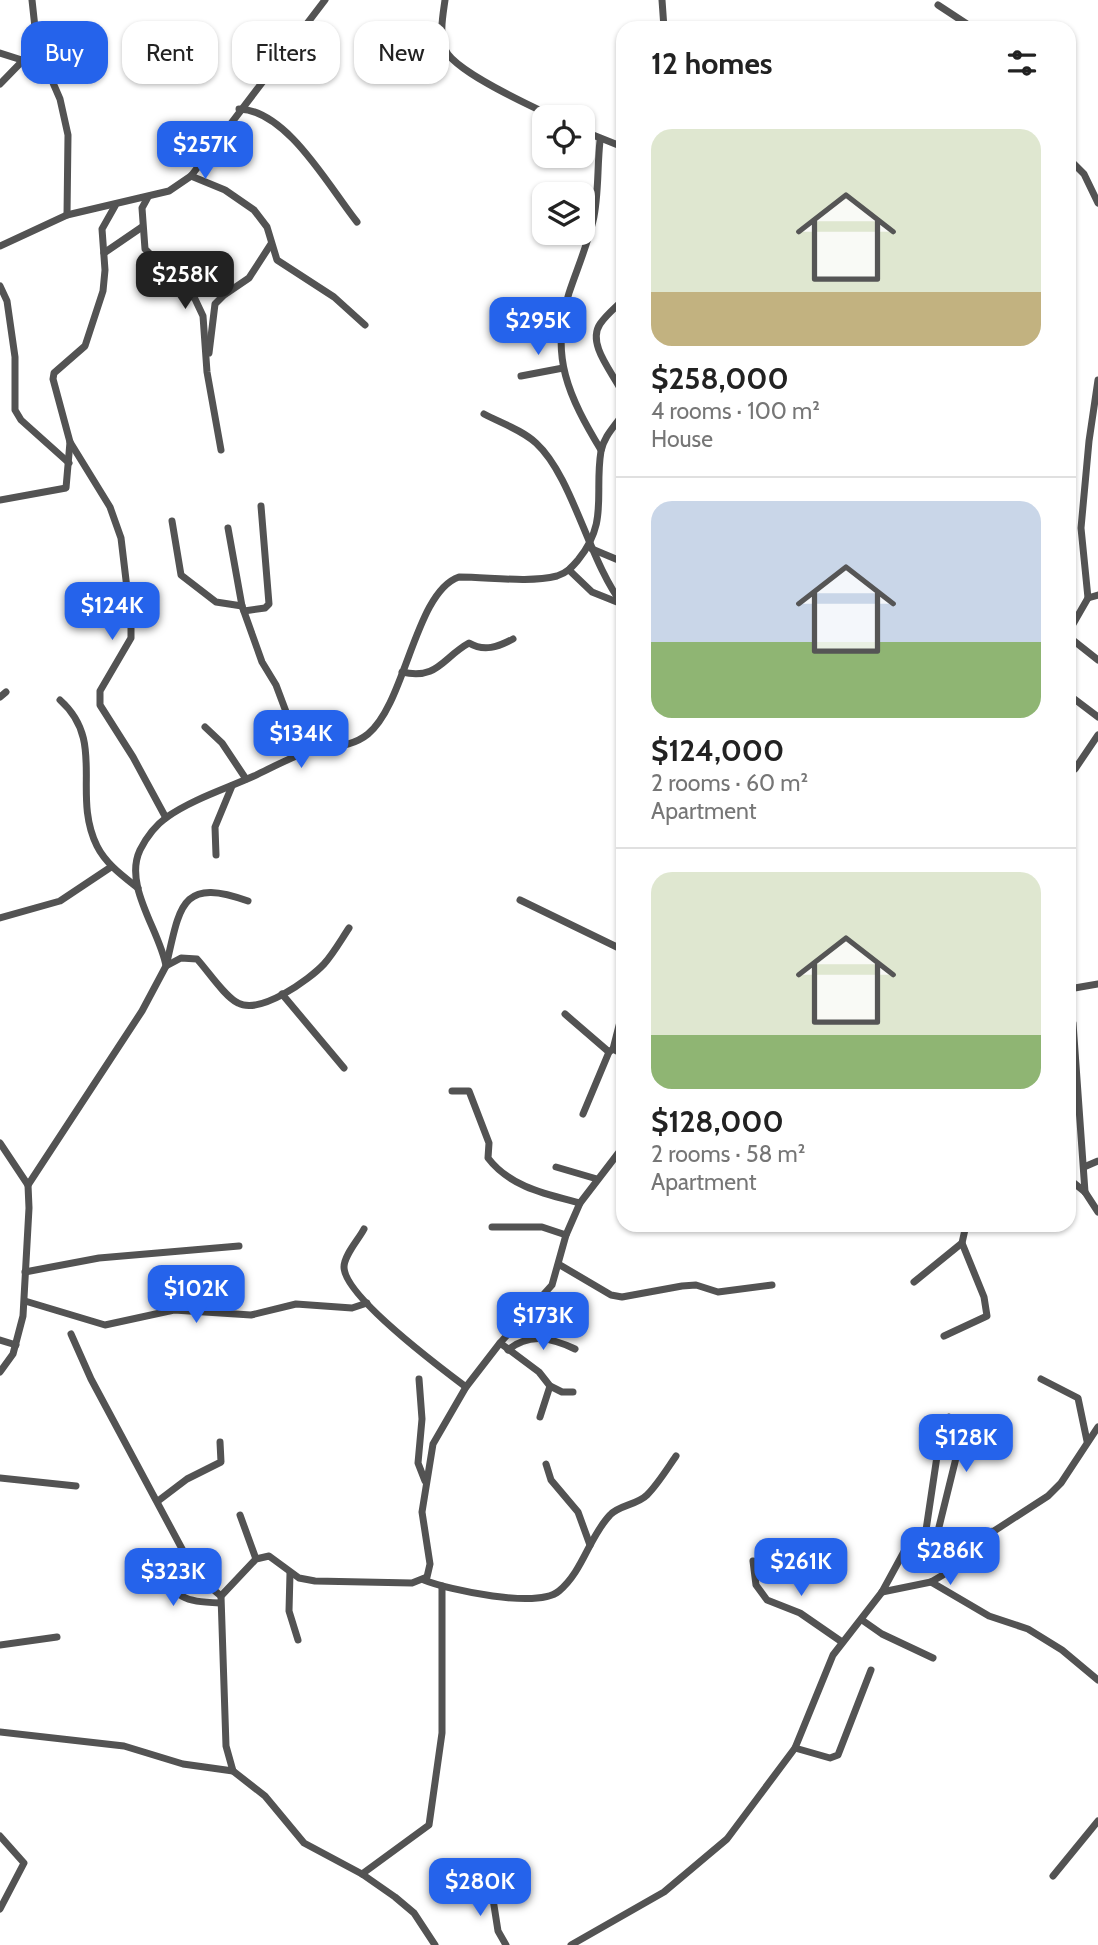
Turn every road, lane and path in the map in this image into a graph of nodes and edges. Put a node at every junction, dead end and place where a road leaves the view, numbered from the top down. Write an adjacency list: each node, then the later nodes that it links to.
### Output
1 (33, 0): 6 (street)
2 (324, 0): 15 (street)
3 (445, 0): 14 (street)
4 (662, 0): 7 (street)
5 (938, 5): 8 (street)
6 (35, 21)
7 (664, 21)
8 (962, 21)
9 (0, 53): 10 (street)
10 (21, 60)
11 (21, 65): 12 (street)
12 (0, 84)
13 (53, 84): 24 (street)
14 (532, 106)
15 (239, 109): 20 (street); 25 (street)
16 (595, 138): 17 (street)
17 (600, 141): 18 (street); 33 (street)
18 (616, 145)
19 (1076, 166): 22 (street)
20 (191, 176): 21 (street); 27 (street)
21 (148, 197): 23 (street); 26 (street)
22 (1098, 203)
23 (115, 206): 24 (street); 29 (street)
24 (67, 215): 28 (street)
25 (357, 222)
26 (142, 227): 29 (street); 34 (street)
27 (271, 244): 32 (street); 34 (street)
28 (0, 246)
29 (104, 253): 40 (street)
30 (0, 286): 43 (street)
31 (616, 308): 37 (street)
32 (365, 325)
33 (563, 368): 35 (street); 42 (street)
34 (207, 372): 41 (street)
35 (521, 376)
36 (1098, 380): 53 (street)
37 (616, 381)
38 (484, 414): 48 (street)
39 (616, 424): 42 (street)
40 (70, 442): 43 (street); 71 (street)
41 (221, 450)
42 (601, 450): 48 (street)
43 (69, 463): 44 (street)
44 (0, 500)
45 (261, 506): 56 (street)
46 (172, 521): 56 (street)
47 (228, 528): 56 (street)
48 (591, 547): 49 (street); 50 (street); 51 (street)
49 (616, 559)
50 (569, 570): 54 (street); 61 (street)
51 (616, 594)
52 (1098, 595): 53 (street)
53 (1088, 598): 55 (street); 57 (street)
54 (616, 602)
55 (1098, 602)
56 (243, 608): 67 (street)
57 (1076, 619)
58 (513, 639): 61 (street)
59 (1076, 643): 60 (street)
60 (1098, 660)
61 (402, 672): 67 (street)
62 (60, 700): 73 (street)
63 (1076, 700): 64 (street)
64 (1098, 717)
65 (205, 727): 69 (street)
66 (1098, 735): 68 (street)
67 (307, 753): 69 (street)
68 (1076, 768)
69 (246, 779): 70 (street)
70 (232, 786): 71 (street); 72 (street)
71 (166, 818): 74 (street)
72 (216, 855)
73 (111, 867): 74 (street); 77 (street)
74 (138, 888): 80 (street)
75 (520, 900): 79 (street)
76 (248, 901): 80 (street)
77 (0, 918)
78 (349, 928): 83 (street)
79 (616, 947)
80 (166, 966): 83 (street); 98 (street)
81 (1098, 984): 82 (street)
82 (1076, 988)
83 (282, 993): 89 (street)
84 (565, 1014): 86 (street)
85 (616, 1033): 86 (street)
86 (611, 1050): 87 (street); 91 (street)
87 (616, 1052)
88 (1076, 1062): 96 (street)
89 (344, 1068)
90 (452, 1091): 101 (street)
91 (583, 1114)
92 (0, 1143): 98 (street)
93 (616, 1156): 97 (street)
94 (1098, 1161): 96 (street)
95 (556, 1167): 97 (street)
96 (1084, 1167): 100 (street)
97 (597, 1179): 101 (street)
98 (27, 1185): 110 (street)
99 (1076, 1185): 100 (street)
100 (1084, 1192): 102 (street)
101 (580, 1203): 106 (street)
102 (1098, 1212)
103 (492, 1227): 106 (street)
104 (364, 1229): 114 (street)
105 (965, 1232): 107 (street)
106 (566, 1234): 109 (street)
107 (962, 1244): 111 (street); 116 (street)
108 (239, 1246): 110 (street)
109 (560, 1265): 112 (street); 118 (street)
110 (25, 1272): 113 (street)
111 (914, 1282)
112 (772, 1284)
113 (24, 1301): 114 (street); 119 (street)
114 (367, 1303): 126 (street)
115 (71, 1334): 139 (street)
116 (944, 1336)
117 (0, 1340): 119 (street)
118 (500, 1343): 121 (street); 126 (street)
119 (16, 1345): 122 (street)
120 (575, 1349): 121 (street)
121 (508, 1350): 125 (street)
122 (0, 1372)
123 (419, 1379): 137 (street)
124 (1041, 1379): 131 (street)
125 (550, 1386): 127 (street); 129 (street)
126 (466, 1387): 137 (street)
127 (573, 1392)
128 (949, 1417): 142 (street)
129 (540, 1418)
130 (1098, 1427): 131 (street)
131 (1087, 1441): 143 (street)
132 (220, 1442): 139 (street)
133 (939, 1443): 141 (street)
134 (676, 1456): 144 (street)
135 (546, 1464): 144 (street)
136 (0, 1478): 138 (street)
137 (426, 1482): 149 (street)
138 (76, 1486)
139 (158, 1501): 153 (street)
140 (240, 1515): 145 (street)
141 (926, 1530): 142 (street); 152 (street)
142 (938, 1531): 143 (street)
143 (994, 1531): 150 (street)
144 (590, 1545): 151 (street)
145 (256, 1559): 148 (street); 153 (street)
146 (753, 1561): 157 (street)
147 (157, 1562): 153 (street)
148 (290, 1573): 149 (street); 156 (street)
149 (424, 1580): 151 (street)
150 (932, 1582): 152 (street); 161 (street)
151 (442, 1586): 167 (street)
152 (882, 1592): 154 (street)
153 (221, 1600): 164 (street)
154 (862, 1620): 157 (street); 159 (street)
155 (57, 1637): 158 (street)
156 (298, 1640)
157 (842, 1642): 163 (street)
158 (0, 1645)
159 (933, 1658)
160 (871, 1671): 163 (street)
161 (1098, 1680)
162 (0, 1732): 164 (street)
163 (795, 1748): 171 (street)
164 (233, 1771): 167 (street)
165 (1098, 1821): 168 (street)
166 (0, 1836): 170 (street)
167 (362, 1874): 172 (street)
168 (1053, 1876)
169 (490, 1880): 173 (street)
170 (0, 1909)
171 (577, 1944)
172 (435, 1945)
173 (506, 1945)

